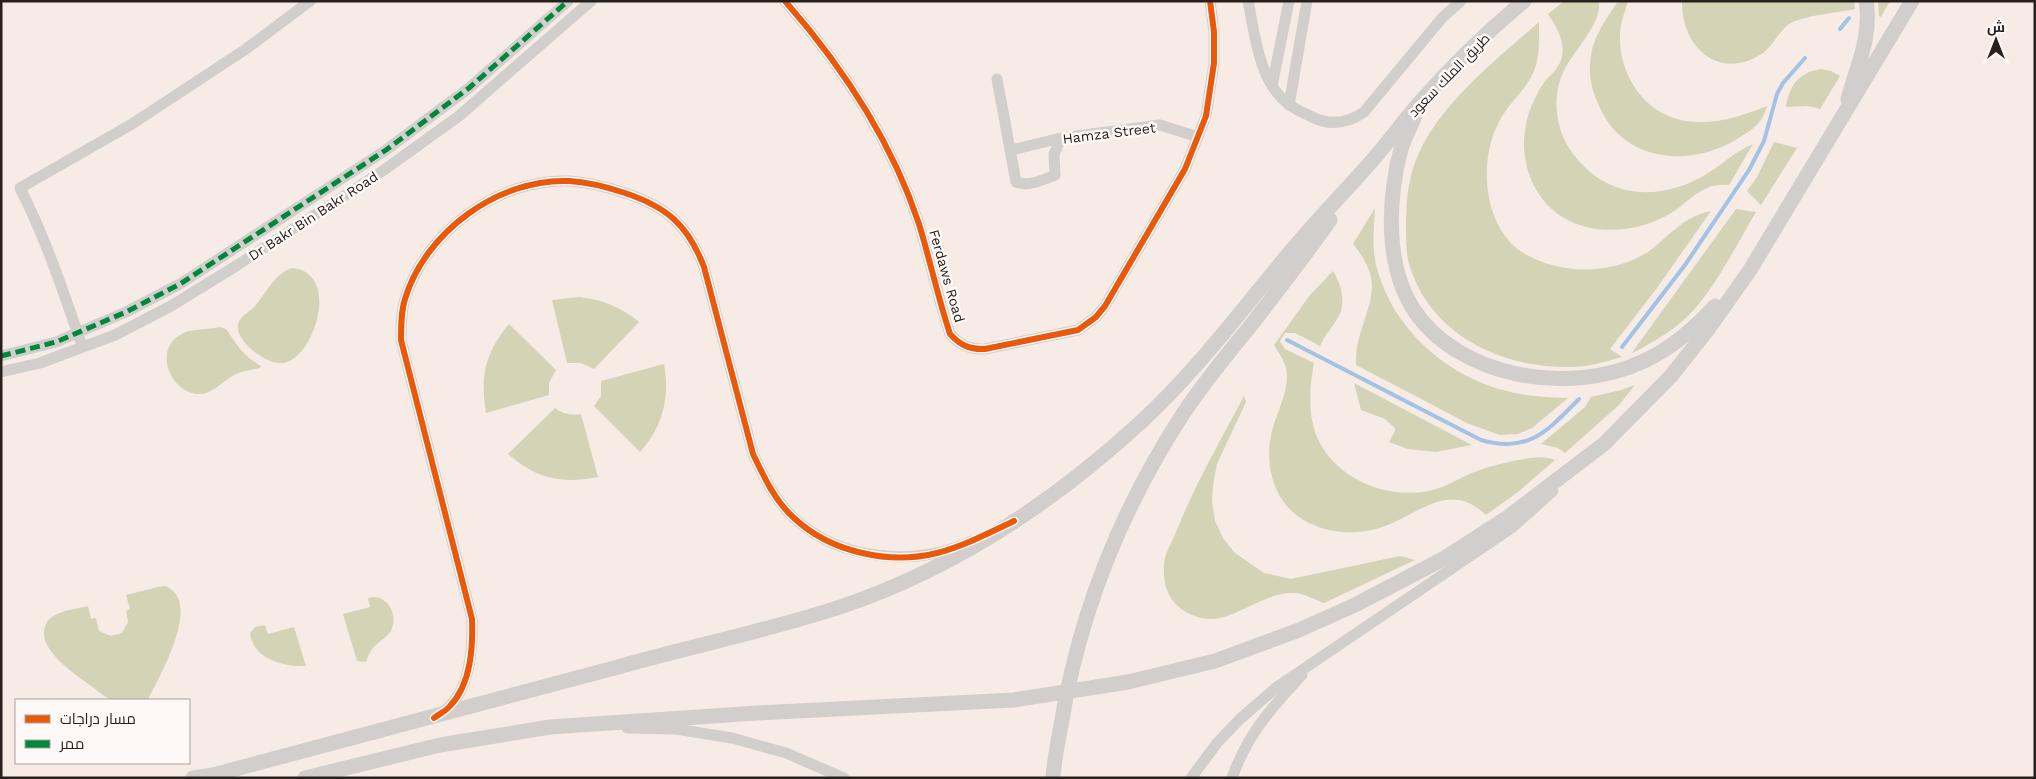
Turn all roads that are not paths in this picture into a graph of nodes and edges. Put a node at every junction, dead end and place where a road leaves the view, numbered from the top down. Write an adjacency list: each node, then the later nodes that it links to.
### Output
1 (310, 1): 23 (street)
2 (568, 1): 23 (street)
3 (592, 1): 24 (street, Dr Bakr Bin Bakr Road)
4 (785, 1): 18 (street, Ferdaws Road)
5 (1210, 1): 18 (street, Ferdaws Road)
6 (1248, 1): 14 (street)
7 (1289, 1): 14 (street)
8 (1308, 1): 16 (street)
9 (1461, 1): 16 (street)
10 (1524, 1): 15 (main road, طريق الملك سعود)
11 (1866, 1): 17 (main road)
12 (1912, 1): 17 (main road)
13 (997, 79): 20 (street)
14 (1272, 86): 16 (street)
15 (1422, 100): 21 (main road, طريق الملك سعود); 22 (main road)
16 (1289, 105)
17 (1840, 122): 22 (main road)
18 (1198, 137): 19 (street, Hamza Street)
19 (1061, 138): 20 (street, Hamza Street); 20 (street)
20 (1011, 150)
21 (1378, 154): 28 (main road); 35 (main road)
22 (1750, 270): 27 (main road)
23 (78, 333): 24 (street); 25 (street)
24 (83, 348): 26 (street, Dr Bakr Bin Bakr Road)
25 (1, 356)
26 (1, 372)
27 (1604, 444): 29 (street); 31 (main road)
28 (1014, 522): 30 (main road); 30 (street)
29 (1319, 657): 36 (street); 37 (street)
30 (434, 718): 32 (main road)
31 (550, 727): 33 (main road); 34 (street)
32 (193, 778)
33 (305, 778)
34 (844, 778)
35 (1053, 778)
36 (1191, 778)
37 (1232, 778)

